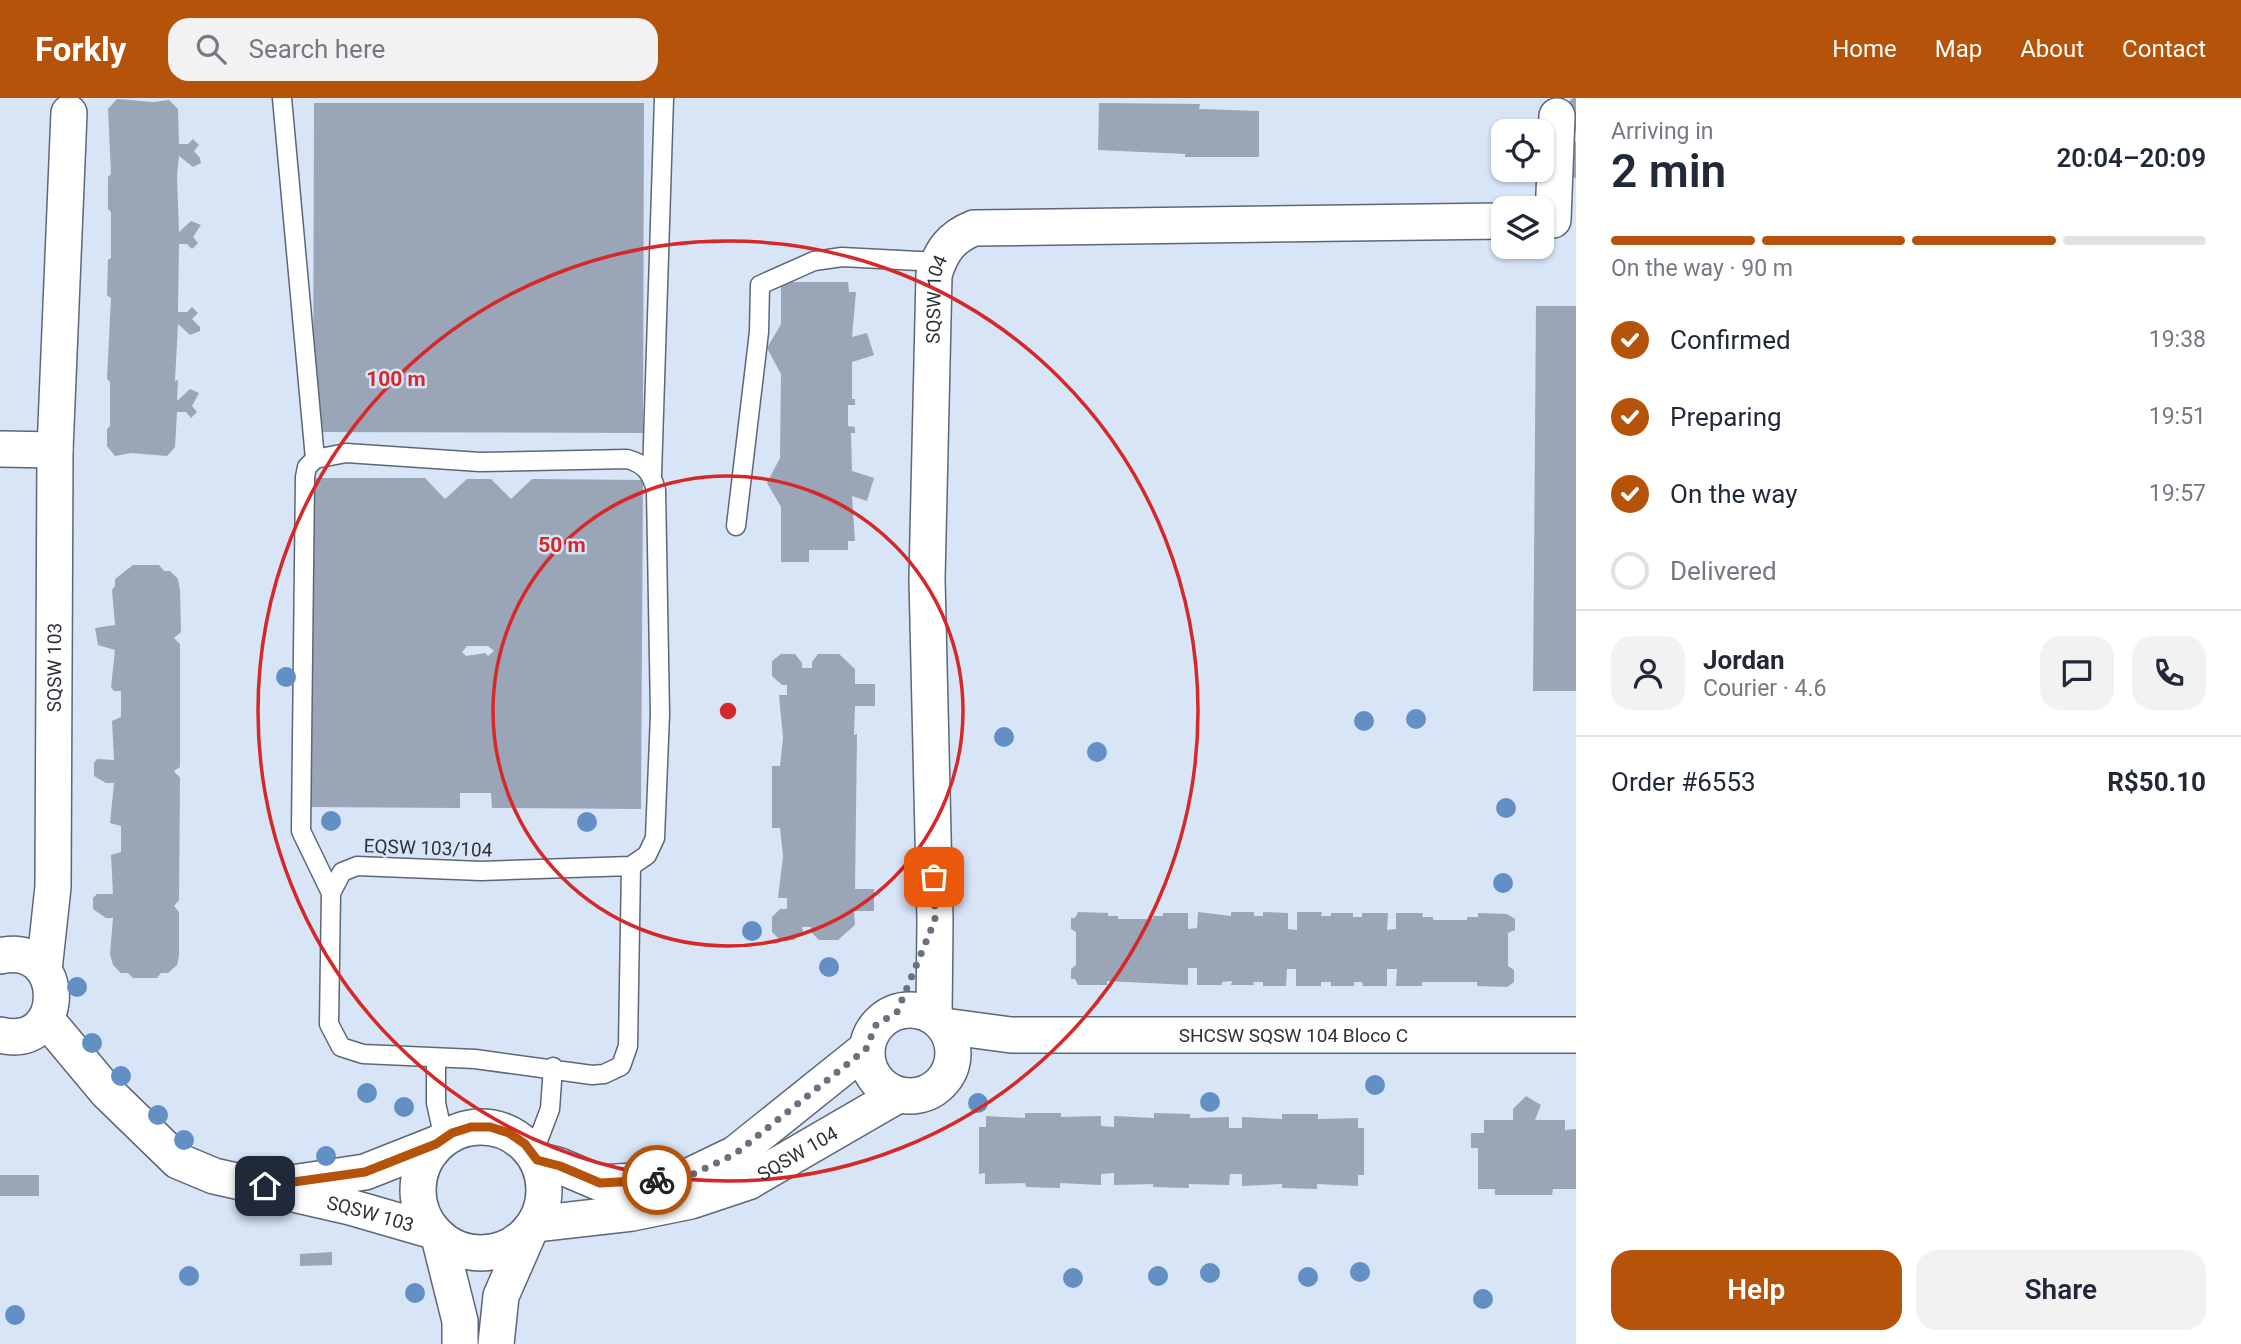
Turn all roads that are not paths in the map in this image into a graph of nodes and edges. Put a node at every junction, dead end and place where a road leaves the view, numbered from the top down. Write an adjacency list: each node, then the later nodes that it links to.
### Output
1 (282, 98): 10 (lane)
2 (664, 98): 11 (lane)
3 (69, 113): 9 (street, SQSW 103)
4 (1557, 116): 5 (street)
5 (1557, 220)
6 (1491, 221): 7 (street, SQSW 104)
7 (938, 262): 12 (lane); 16 (street, SQSW 104)
8 (0, 449): 9 (street)
9 (55, 450): 14 (street, SQSW 103)
10 (315, 459): 11 (lane); 15 (lane)
11 (652, 475): 13 (lane)
12 (736, 526)
13 (631, 866): 15 (lane, EQSW 103/104); 26 (lane)
14 (53, 887): 17 (street); 18 (street, SQSW 103)
15 (331, 893): 25 (lane)
16 (935, 920): 19 (street, SQSW 104); 20 (street, SQSW 104)
17 (4, 955): 18 (street)
18 (44, 970): 21 (street, SQSW 103)
19 (897, 1012): 20 (street); 24 (street)
20 (939, 1022): 22 (street, SHCSW SQSW 104 Bloco C); 27 (street)
21 (23, 1030): 31 (street, SQSW 103)
22 (1011, 1035): 23 (street, SHCSW SQSW 104 Bloco C); 27 (street)
23 (1576, 1035)
24 (866, 1049): 28 (street); 32 (street, SQSW 104)
25 (436, 1058): 26 (lane); 29 (lane)
26 (553, 1067): 30 (lane)
27 (945, 1078): 28 (street)
28 (898, 1095): 32 (street, SQSW 104)
29 (440, 1141): 30 (street); 31 (street, SQSW 103); 34 (street)
30 (535, 1157): 32 (street, SQSW 104); 33 (street)
31 (265, 1186): 34 (street, SQSW 103)
32 (688, 1189): 33 (street, SQSW 104)
33 (532, 1228): 34 (street); 36 (street)
34 (436, 1234): 35 (street)
35 (460, 1344)
36 (496, 1344)

